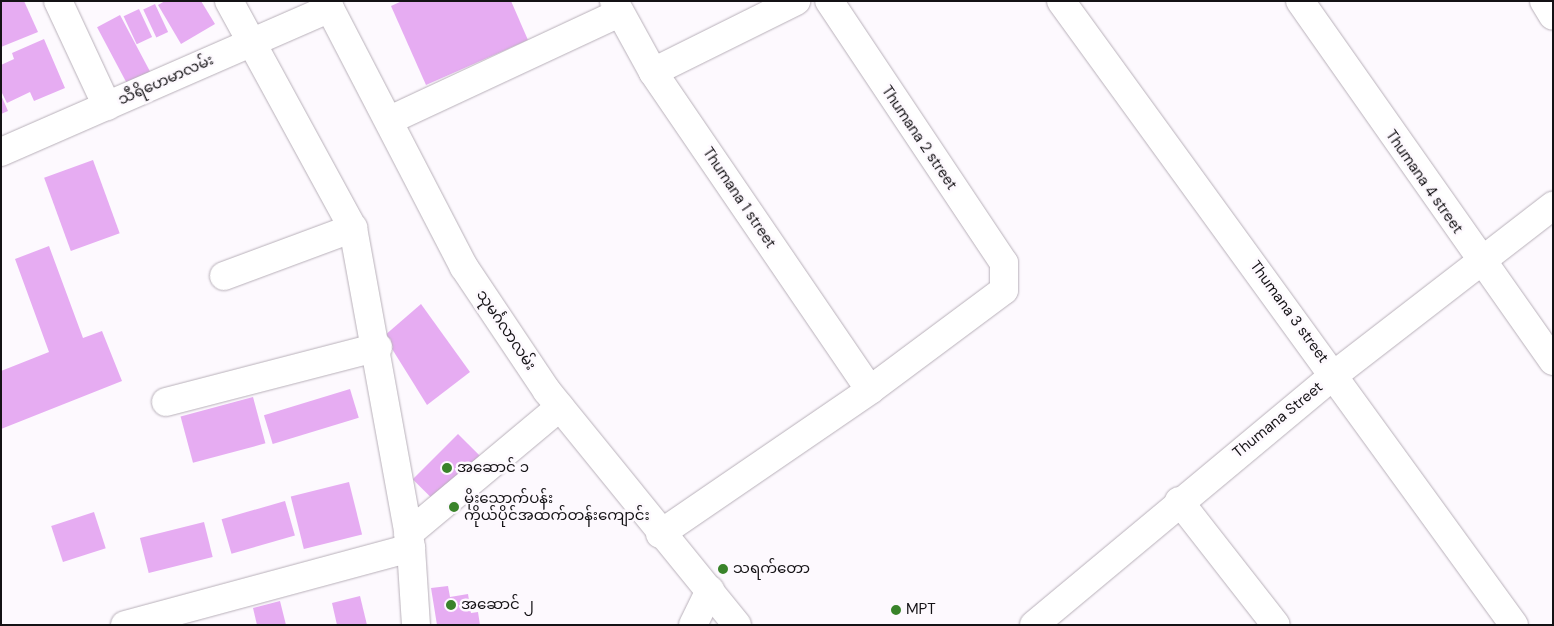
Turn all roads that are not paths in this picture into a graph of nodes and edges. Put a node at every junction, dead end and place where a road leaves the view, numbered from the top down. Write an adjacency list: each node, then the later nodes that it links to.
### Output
1 (58, 1): 13 (street)
2 (229, 1): 11 (street)
3 (796, 1): 12 (street)
4 (829, 1): 23 (street, Thumana 2 street)
5 (1061, 1): 22 (street, Thumana 3 street)
6 (1300, 1): 18 (street, Thumana 4 street)
7 (1544, 1): 10 (street)
8 (328, 4): 11 (street, သီရိဟေမာလမ်း); 14 (street, သုမင်္ဂလာလမ်း)
9 (617, 7): 12 (street, Thumana 1 street); 14 (street)
10 (1553, 16)
11 (252, 42): 13 (street, သီရိဟေမာလမ်း); 17 (street)
12 (653, 72): 23 (street, Thumana 1 street)
13 (107, 106): 15 (street, သီရိဟေမာလမ်း)
14 (390, 120): 25 (street, သုမင်္ဂလာလမ်း)
15 (1, 152)
16 (1553, 206): 18 (street, Thumana Street)
17 (353, 228): 19 (street); 20 (street)
18 (1479, 262): 21 (street, Thumana 4 street); 22 (street, Thumana Street)
19 (224, 276)
20 (378, 347): 24 (street); 28 (street)
21 (1553, 361)
22 (1334, 375): 26 (street, Thumana Street); 37 (street, Thumana 3 street)
23 (870, 390): 27 (street)
24 (166, 402)
25 (560, 407): 27 (street, သုမင်္ဂလာလမ်း); 28 (street)
26 (1180, 501): 31 (street, Thumana Street); 36 (street)
27 (660, 534): 29 (street, သုမင်္ဂလာလမ်း)
28 (409, 541): 30 (street); 33 (street)
29 (710, 590): 34 (street); 35 (street, သုမင်္ဂလာလမ်း)
30 (205, 614): 32 (street)
31 (1037, 624)
32 (125, 625)
33 (416, 625)
34 (693, 625)
35 (737, 625)
36 (1276, 625)
37 (1514, 625)

